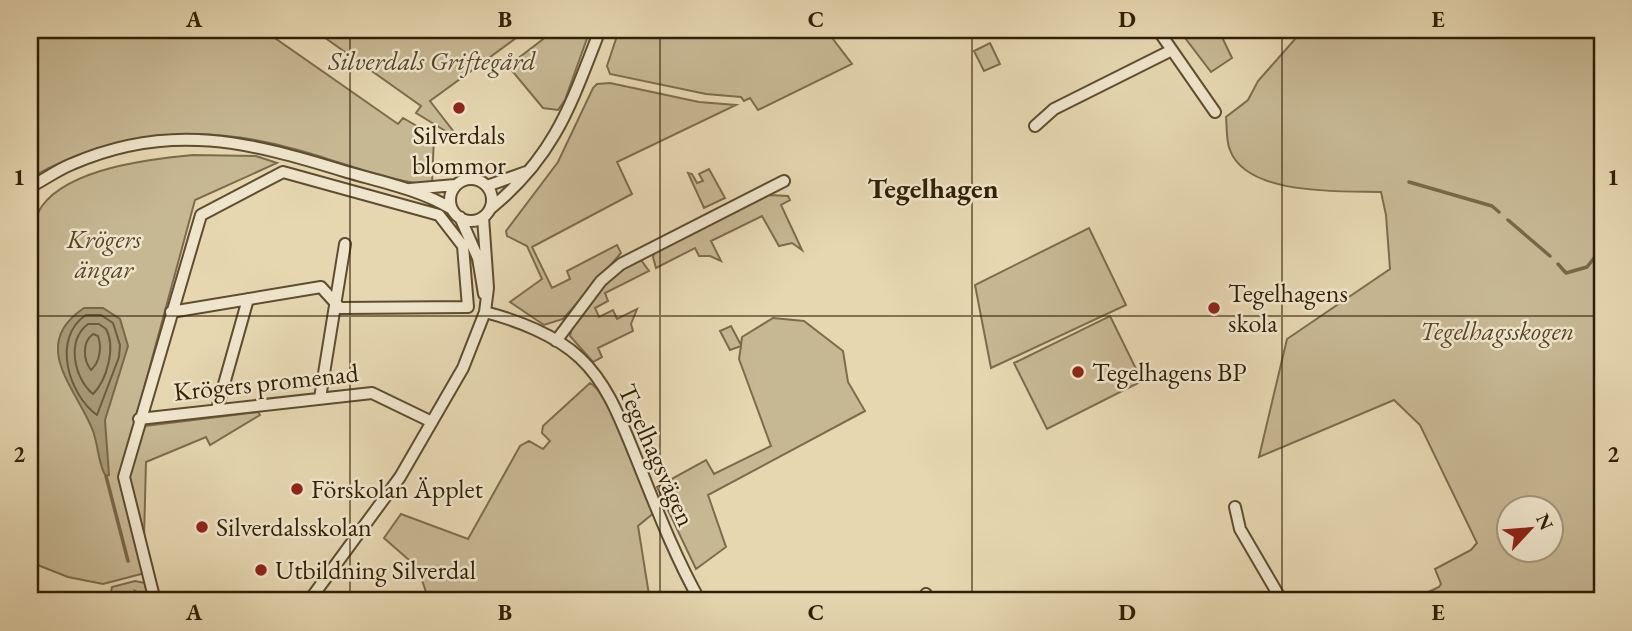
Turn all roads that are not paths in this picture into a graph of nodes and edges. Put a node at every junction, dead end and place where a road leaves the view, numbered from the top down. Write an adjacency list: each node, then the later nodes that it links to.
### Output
1 (600, 30): 6 (street)
2 (1158, 30): 3 (street)
3 (1172, 50): 4 (street); 5 (street)
4 (1215, 112)
5 (1035, 126)
6 (528, 171): 10 (street); 15 (street)
7 (41, 181): 11 (street); 12 (street); 13 (street)
8 (783, 181): 22 (street)
9 (455, 185): 10 (street); 12 (street); 14 (street)
10 (487, 186): 15 (street)
11 (30, 187)
12 (404, 189): 14 (street)
13 (30, 194)
14 (456, 213): 15 (street); 17 (street)
15 (487, 213): 17 (street)
16 (345, 244): 19 (street)
17 (485, 296): 21 (street)
18 (248, 299): 19 (street); 20 (street); 24 (street)
19 (335, 304): 20 (street); 23 (street)
20 (171, 312): 25 (street)
21 (485, 312): 22 (street, Tegelhagsvägen); 26 (street)
22 (556, 341): 30 (street, Tegelhagsvägen)
23 (320, 398): 24 (street, Krögers promenad); 26 (street, Krögers promenad)
24 (217, 409): 25 (street, Krögers promenad)
25 (139, 419): 28 (street)
26 (432, 422): 29 (street)
27 (1235, 507): 31 (street)
28 (154, 598)
29 (309, 601)
30 (700, 601)
31 (1282, 601)

